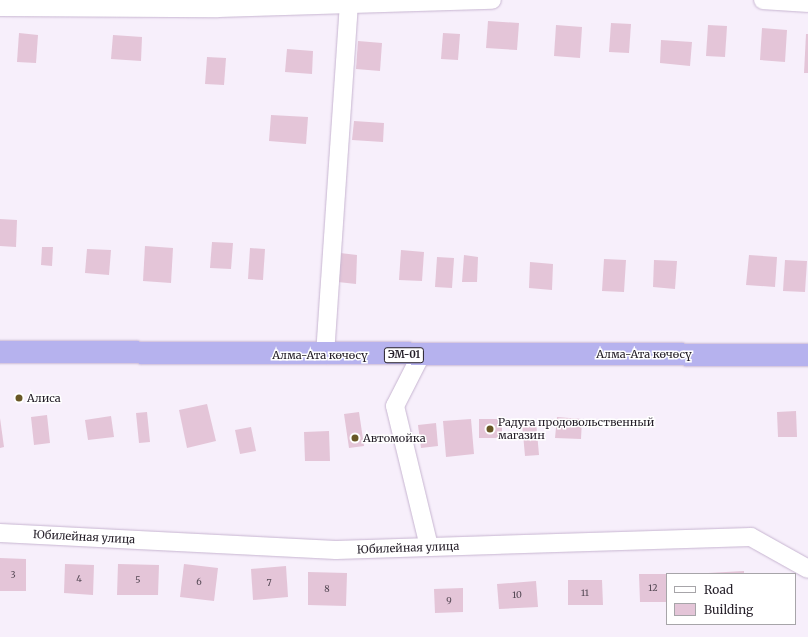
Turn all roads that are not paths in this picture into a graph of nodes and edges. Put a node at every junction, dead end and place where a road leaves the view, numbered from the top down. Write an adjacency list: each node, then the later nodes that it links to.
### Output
1 (492, 0): 3 (street)
2 (763, 0): 4 (street)
3 (349, 2): 5 (street); 7 (street)
4 (808, 3)
5 (0, 7)
6 (0, 352): 7 (highway, Алма-Ата көчөсү / ЭМ-01)
7 (325, 355): 8 (highway, Алма-Ата көчөсү / ЭМ-01)
8 (421, 355): 9 (highway, Алма-Ата көчөсү / ЭМ-01); 11 (street)
9 (808, 355)
10 (0, 533): 11 (street, Юбилейная улица)
11 (429, 547): 12 (street, Юбилейная улица)
12 (808, 569)

